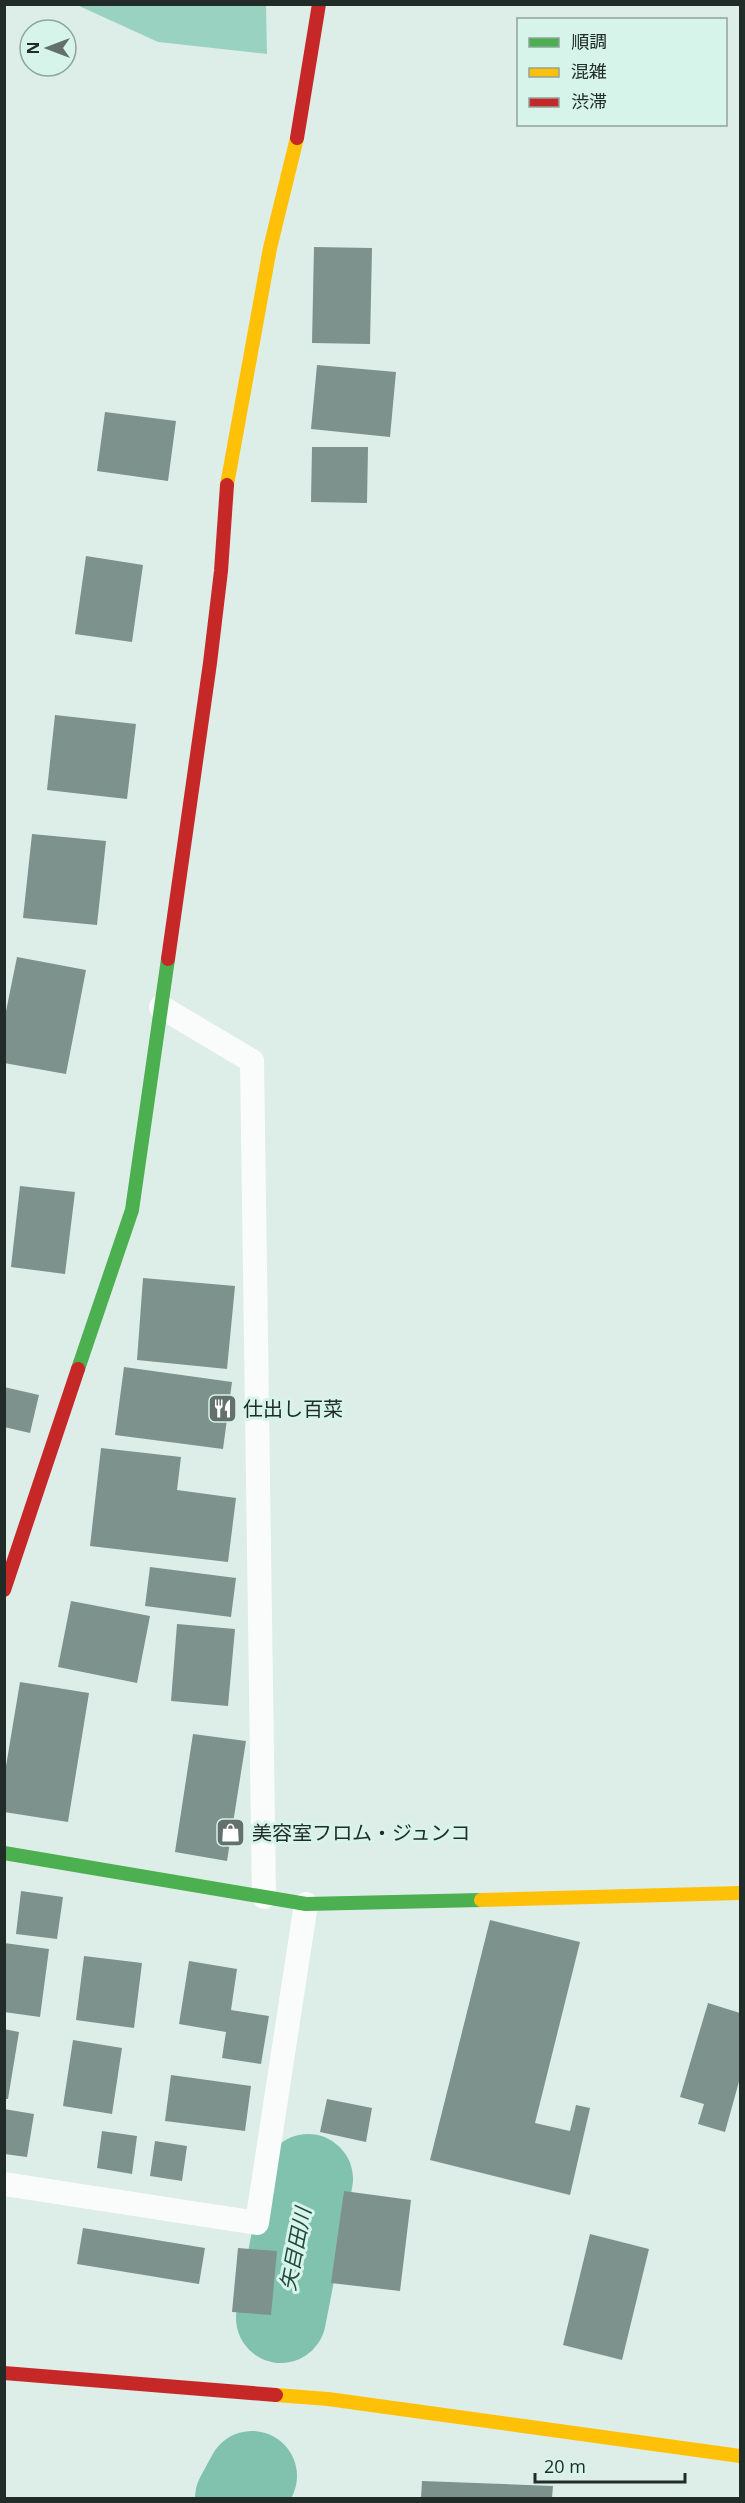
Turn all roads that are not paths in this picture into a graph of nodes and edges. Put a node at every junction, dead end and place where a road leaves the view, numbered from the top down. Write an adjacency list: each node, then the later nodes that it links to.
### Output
1 (319, 4): 2 (street)
2 (161, 1007): 3 (street); 6 (lane)
3 (4, 1590)
4 (4, 1853): 6 (street)
5 (741, 1893): 7 (street)
6 (264, 1897): 7 (street)
7 (306, 1904): 8 (lane)
8 (4, 2184)
9 (4, 2373): 10 (street)
10 (741, 2456)

